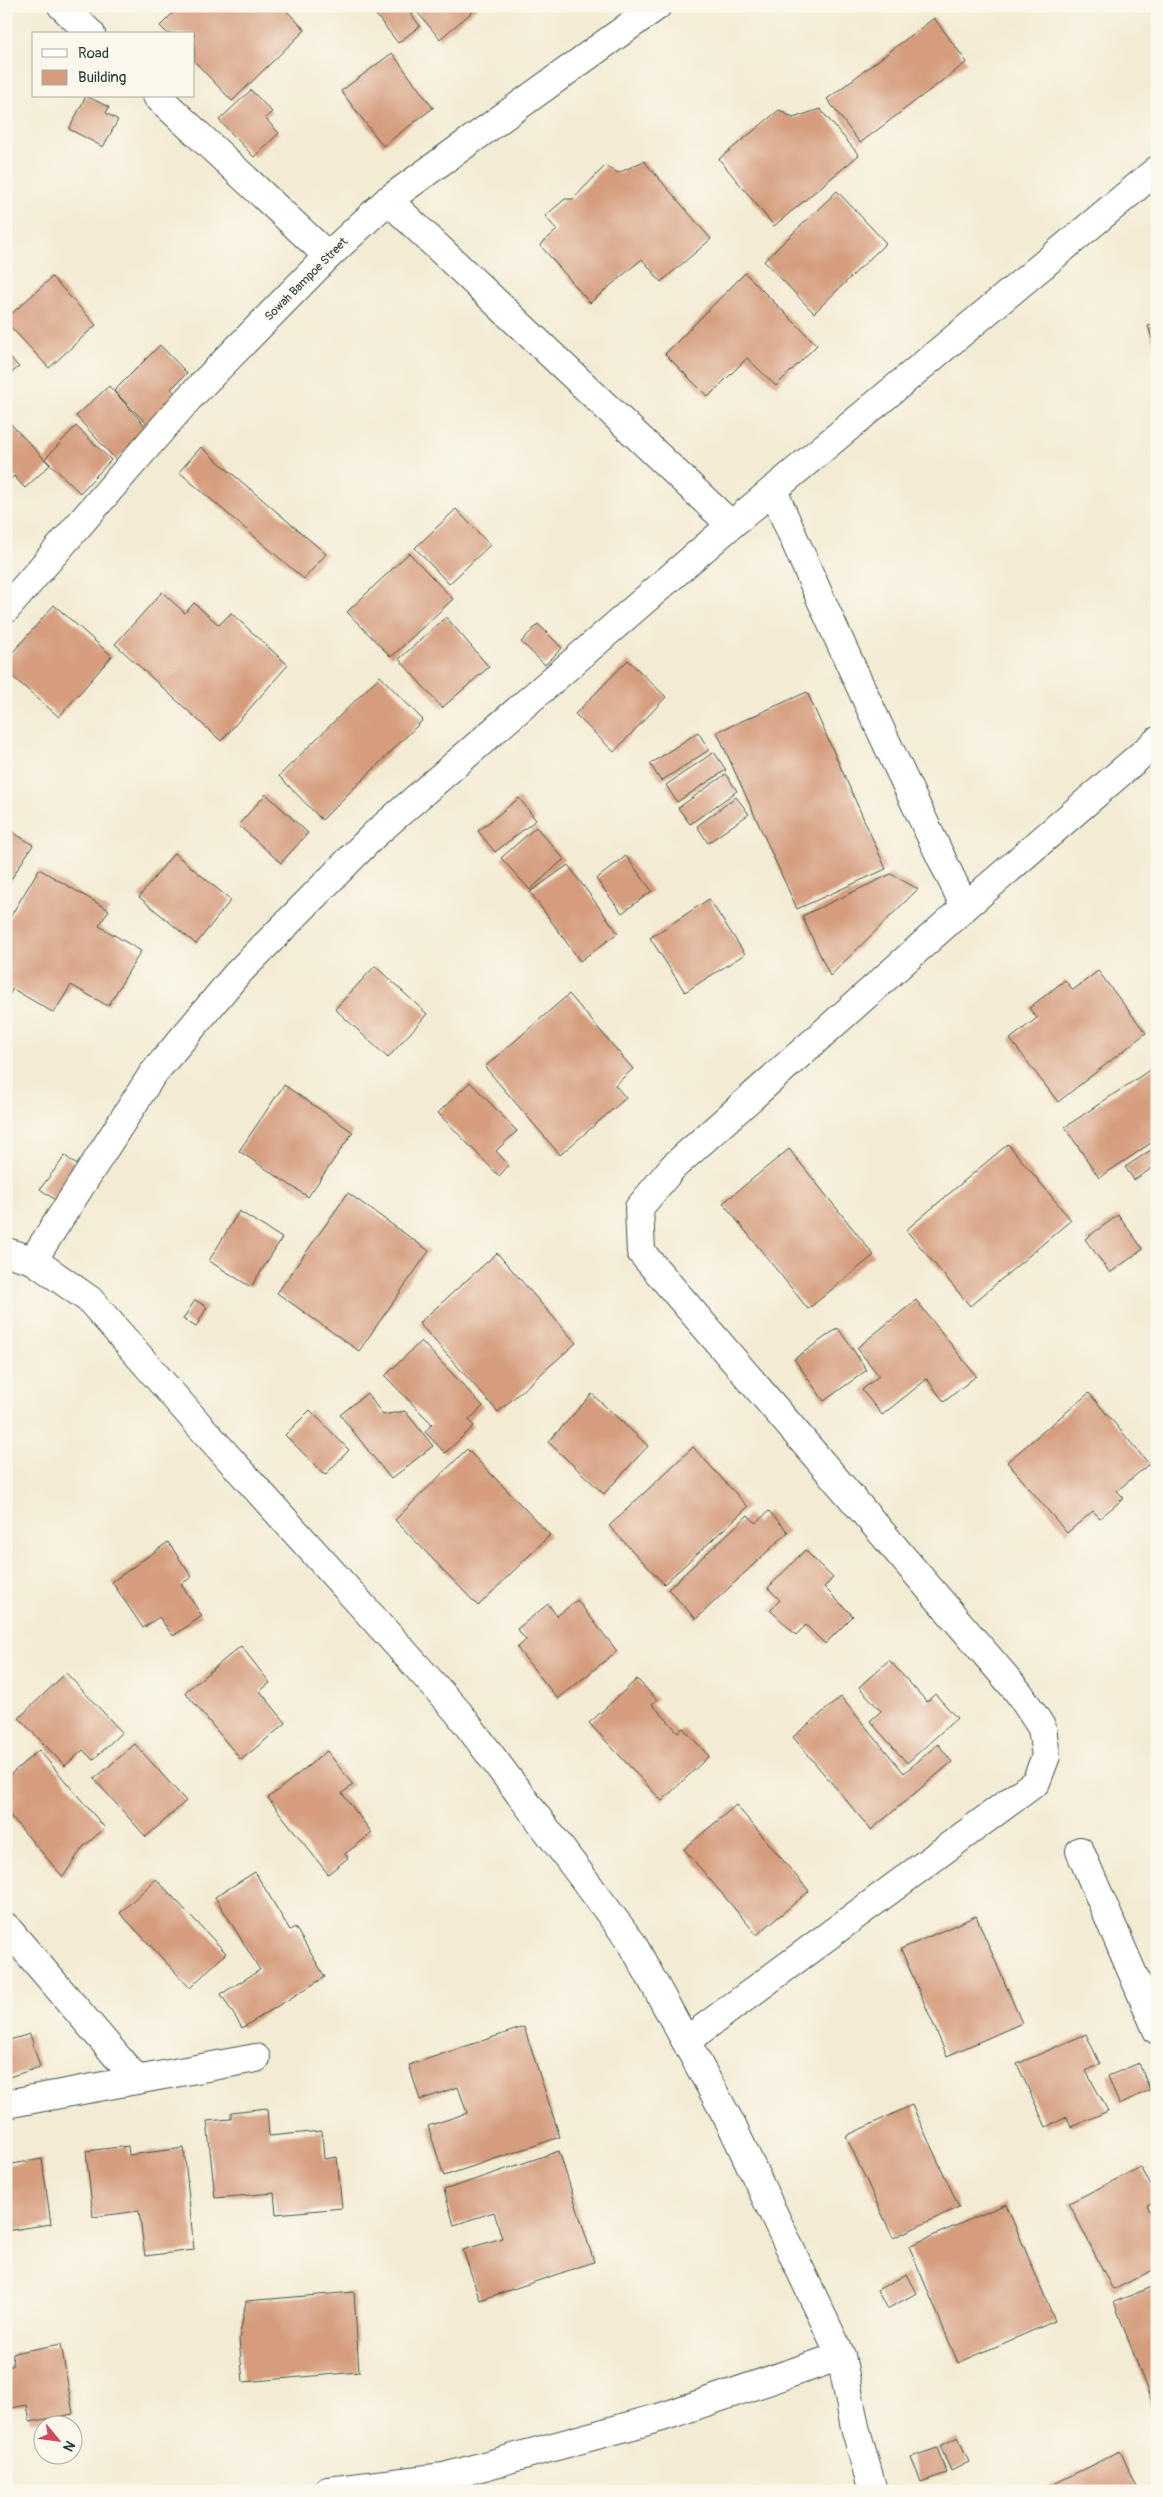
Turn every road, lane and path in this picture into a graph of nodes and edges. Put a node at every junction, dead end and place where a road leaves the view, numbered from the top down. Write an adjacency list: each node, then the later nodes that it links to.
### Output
1 (62, 6): 3 (street)
2 (657, 6): 6 (street, Sowah Bampoe Street)
3 (89, 32)
4 (159, 98): 7 (street)
5 (1157, 170): 8 (street)
6 (388, 200): 7 (street, Sowah Bampoe Street); 9 (street)
7 (328, 256): 10 (street, Sowah Bampoe Street)
8 (773, 490): 9 (street); 12 (street)
9 (731, 525): 14 (street)
10 (6, 609)
11 (1157, 740): 12 (street)
12 (965, 906): 18 (street)
13 (6, 1252): 14 (street)
14 (33, 1260): 18 (street)
15 (1080, 1851): 17 (street)
16 (6, 1927): 20 (street)
17 (1157, 2030)
18 (686, 2041): 22 (street)
19 (256, 2058): 20 (street)
20 (137, 2080): 21 (street)
21 (6, 2104)
22 (840, 2356): 23 (street); 24 (street)
23 (328, 2491)
24 (872, 2491)

